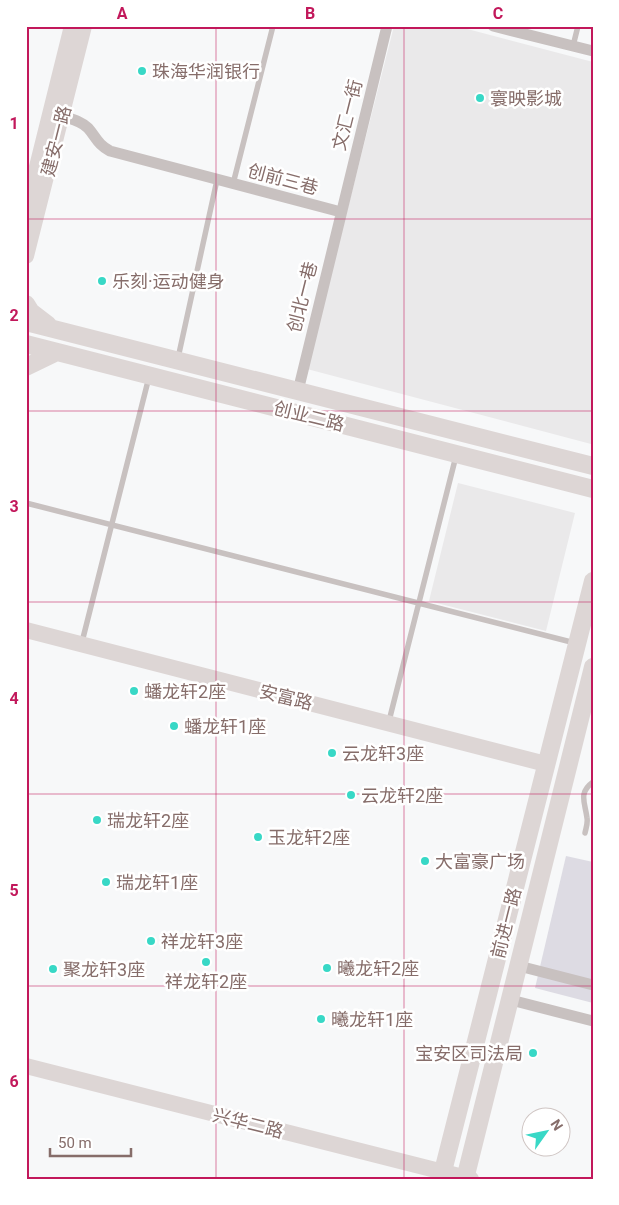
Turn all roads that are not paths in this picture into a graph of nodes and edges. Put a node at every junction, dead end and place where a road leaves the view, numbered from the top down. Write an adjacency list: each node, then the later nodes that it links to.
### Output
1 (72, 26): 12 (main road, 建安一路)
2 (84, 26): 9 (main road, 建安一路)
3 (273, 26): 11 (lane)
4 (387, 26): 13 (street, 文汇一街)
5 (493, 26): 7 (street)
6 (578, 26): 7 (lane)
7 (572, 46): 8 (street)
8 (593, 51)
9 (62, 116): 10 (street, 创前三巷); 14 (main road, 建安一路)
10 (217, 180): 11 (street, 创前三巷); 20 (lane)
11 (233, 184): 13 (street, 创前三巷)
12 (26, 211)
13 (341, 212): 23 (street, 创北一巷)
14 (26, 256)
15 (26, 304): 17 (main road)
16 (26, 322): 17 (main road, 创业二路)
17 (52, 328): 20 (main road, 创业二路)
18 (26, 344): 19 (main road, 创业二路)
19 (58, 352): 21 (main road); 22 (main road, 创业二路)
20 (177, 360): 23 (main road, 创业二路)
21 (26, 367)
22 (149, 375): 24 (main road, 创业二路); 28 (lane)
23 (298, 391): 25 (main road, 创业二路)
24 (456, 454): 26 (main road, 创业二路); 30 (lane)
25 (593, 466)
26 (593, 489)
27 (26, 503): 28 (lane)
28 (112, 524): 30 (lane); 32 (lane)
29 (593, 581): 33 (main road, 前进一路)
30 (419, 603): 33 (lane); 36 (lane)
31 (27, 635): 32 (main road, 安富路)
32 (82, 644): 36 (main road, 安富路)
33 (577, 644): 34 (main road, 前进一路)
34 (572, 662): 35 (main road); 37 (main road, 前进一路)
35 (592, 671): 40 (main road, 前进一路)
36 (389, 723): 37 (main road, 安富路)
37 (546, 764): 45 (main road, 前进一路)
38 (593, 782): 39 (lane)
39 (585, 833)
40 (519, 966): 41 (street); 42 (main road, 前进一路)
41 (593, 985)
42 (511, 1000): 43 (street); 46 (main road, 前进一路)
43 (593, 1022)
44 (26, 1066): 45 (main road, 兴华二路)
45 (442, 1176): 46 (main road, 兴华二路)
46 (467, 1178)

